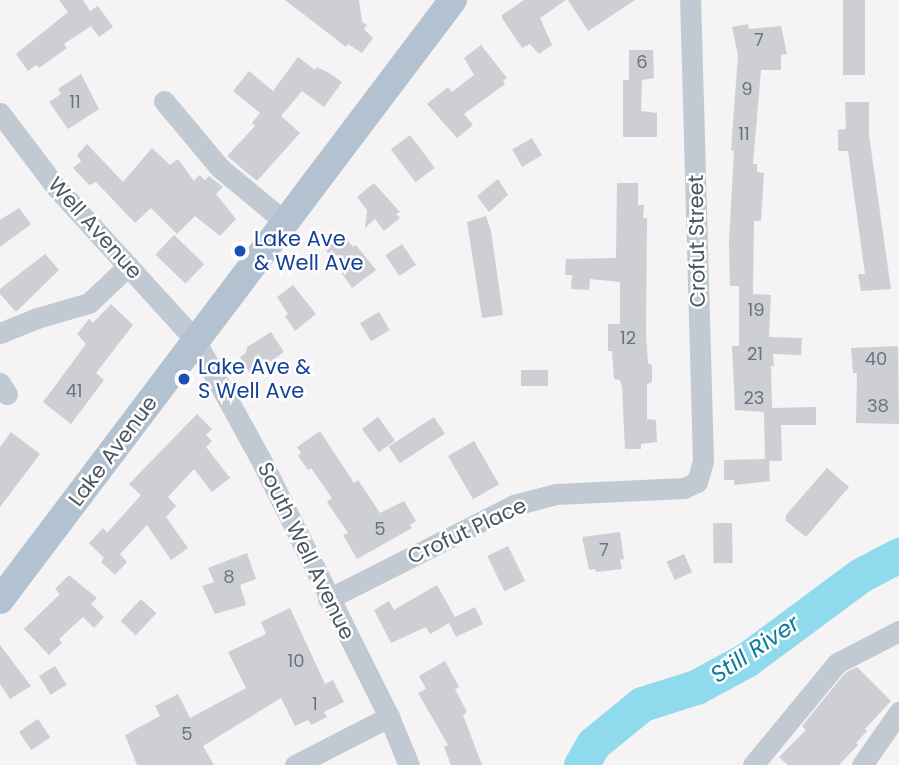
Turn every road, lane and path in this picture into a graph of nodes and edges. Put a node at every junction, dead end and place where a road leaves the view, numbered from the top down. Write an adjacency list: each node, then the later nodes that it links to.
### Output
1 (453, 0): 5 (main road, Lake Avenue)
2 (690, 0): 9 (street, Crofut Street)
3 (164, 101): 5 (street)
4 (0, 113): 6 (street, Well Avenue)
5 (285, 222): 8 (main road, Lake Avenue)
6 (128, 266): 7 (street); 8 (street, Well Avenue)
7 (0, 333)
8 (195, 340): 10 (street, South Well Avenue); 11 (main road, Lake Avenue)
9 (697, 482): 10 (street, Crofut Place)
10 (328, 599): 14 (street, South Well Avenue)
11 (0, 600)
12 (899, 631): 17 (street)
13 (899, 712): 18 (street)
14 (389, 717): 15 (street); 16 (street, South Well Avenue)
15 (295, 765)
16 (410, 765)
17 (753, 765)
18 (862, 765)

